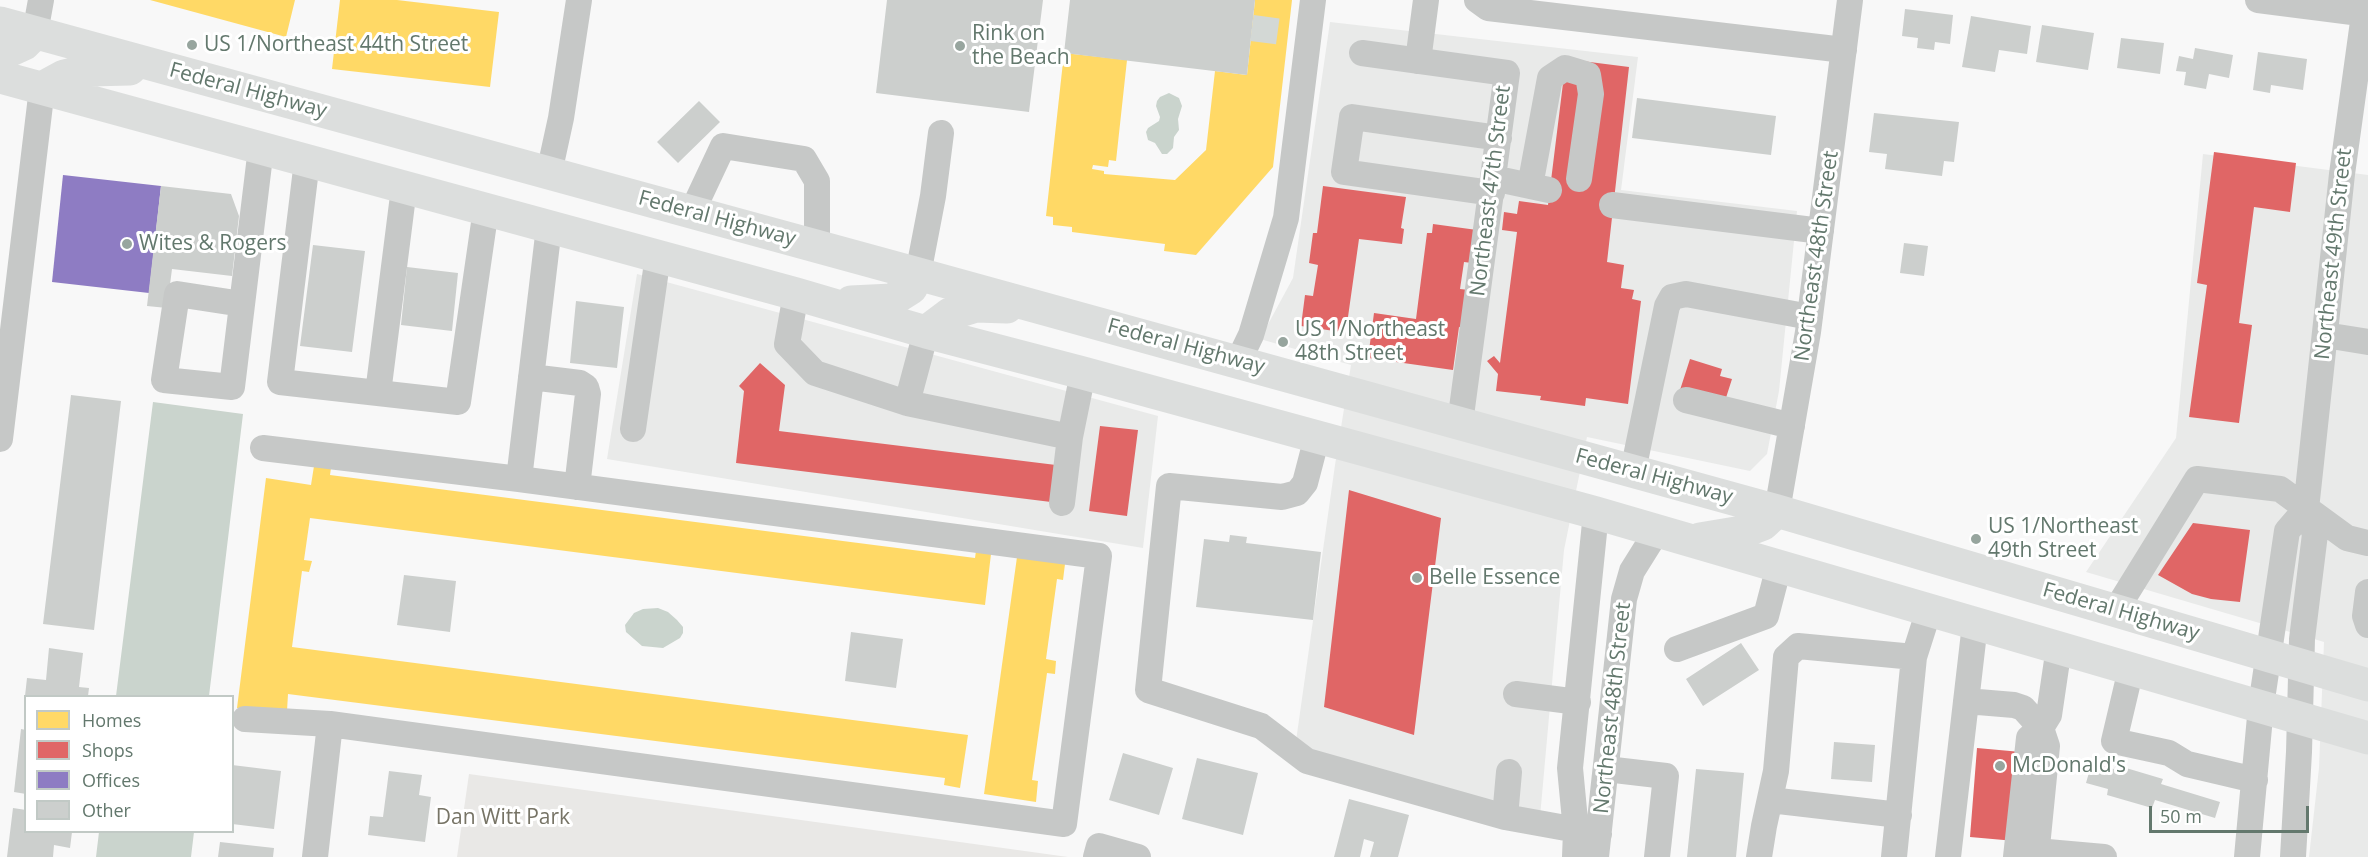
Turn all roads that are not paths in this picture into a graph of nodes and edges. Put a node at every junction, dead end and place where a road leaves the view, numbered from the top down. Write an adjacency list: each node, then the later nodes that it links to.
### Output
1 (41, 0): 10 (street)
2 (579, 0): 22 (street)
3 (1313, 0): 42 (street)
4 (1426, 0): 14 (street)
5 (1477, 0): 11 (street)
6 (1850, 0): 11 (street, Northeast 48th Street)
7 (2258, 0): 8 (street)
8 (2366, 9): 40 (street, Northeast 49th Street)
9 (0, 23): 10 (main road, Federal Highway)
10 (35, 33): 13 (main road); 15 (main road, Federal Highway)
11 (1844, 50): 30 (street, Northeast 48th Street)
12 (1362, 53): 14 (street)
13 (0, 55)
14 (1418, 61): 19 (street, Northeast 47th Street)
15 (165, 69): 17 (main road); 22 (main road, Federal Highway)
16 (0, 77): 17 (main road)
17 (42, 88): 20 (main road); 53 (street)
18 (941, 133): 33 (street)
19 (1499, 138): 24 (street, Northeast 47th Street); 24 (street)
20 (261, 148): 21 (main road); 35 (street)
21 (308, 161): 25 (main road); 45 (street)
22 (549, 173): 28 (main road, Federal Highway)
23 (1580, 179): 24 (street)
24 (1492, 186): 48 (street, Northeast 47th Street)
25 (404, 188): 27 (main road); 45 (street)
26 (1612, 205): 30 (street)
27 (486, 210): 29 (main road); 45 (street)
28 (692, 212): 31 (main road, Federal Highway); 31 (street)
29 (549, 227): 32 (main road); 44 (street)
30 (1821, 231): 38 (street, Northeast 48th Street)
31 (817, 246): 33 (main road, Federal Highway)
32 (658, 256): 34 (main road); 50 (street)
33 (918, 273): 36 (main road); 37 (main road, Federal Highway)
34 (796, 294): 36 (main road); 47 (street)
35 (242, 304)
36 (831, 304): 39 (main road)
37 (1047, 309): 39 (main road); 42 (main road, Federal Highway)
38 (1810, 317): 49 (street, Northeast 48th Street); 55 (street)
39 (926, 332): 43 (main road); 47 (street)
40 (2325, 335): 41 (street); 59 (street, Northeast 49th Street)
41 (2368, 342)
42 (1238, 362): 48 (main road, Federal Highway)
43 (1083, 373): 51 (street); 52 (main road)
44 (531, 377): 56 (street); 57 (street)
45 (378, 393)
46 (1686, 400): 49 (street)
47 (907, 403): 51 (street)
48 (1460, 423): 55 (main road, Federal Highway)
49 (1792, 426): 60 (street, Northeast 48th Street)
50 (633, 429)
51 (1070, 437): 58 (street)
52 (1317, 437): 61 (main road); 92 (street)
53 (0, 439)
54 (263, 448): 56 (street)
55 (1634, 471): 60 (main road, Federal Highway)
56 (519, 479): 57 (street)
57 (577, 487): 84 (street)
58 (1062, 503)
59 (2306, 509): 64 (street); 68 (street); 73 (street); 75 (street, Northeast 49th Street)
60 (1777, 511): 63 (main road); 68 (main road, Federal Highway)
61 (1596, 513): 62 (main road); 80 (street, Northeast 48th Street)
62 (1657, 531): 63 (main road); 87 (street, Northeast 48th Street)
63 (1692, 541): 65 (main road)
64 (2368, 543)
65 (1779, 566): 67 (main road); 72 (street)
66 (2368, 592): 70 (street)
67 (1929, 610): 69 (main road); 74 (street)
68 (2116, 610): 73 (main road, Federal Highway)
69 (1975, 624): 71 (main road); 79 (street)
70 (2368, 625)
71 (2059, 647): 76 (main road); 85 (street)
72 (1677, 649)
73 (2268, 655): 75 (main road, Federal Highway); 81 (street)
74 (1914, 657): 90 (street); 91 (street)
75 (2301, 664): 77 (main road, Federal Highway); 82 (street, Northeast 49th Street)
76 (2131, 669): 81 (main road); 89 (street)
77 (2368, 685)
78 (1516, 694): 80 (street)
79 (1966, 701): 85 (street); 95 (street)
80 (1578, 702): 93 (street, Northeast 48th Street)
81 (2261, 706): 82 (main road); 89 (street)
82 (2299, 717): 86 (main road); 105 (street, Northeast 49th Street)
83 (245, 719): 84 (street)
84 (330, 724): 97 (street)
85 (2041, 728): 96 (street)
86 (2368, 738)
87 (1606, 769): 93 (street, Northeast 48th Street); 100 (street)
88 (1509, 772): 92 (street)
89 (2255, 780): 104 (street)
90 (1770, 800): 91 (street); 101 (street)
91 (1899, 814): 102 (street)
92 (1505, 817): 93 (street)
93 (1590, 840): 99 (street, Northeast 48th Street)
94 (1097, 852): 98 (street)
95 (1956, 854)
96 (2024, 855): 103 (street)
97 (315, 857)
98 (1138, 857)
99 (1575, 857)
100 (1657, 857)
101 (1760, 857)
102 (1894, 857)
103 (2104, 857)
104 (2247, 857)
105 (2293, 857)

